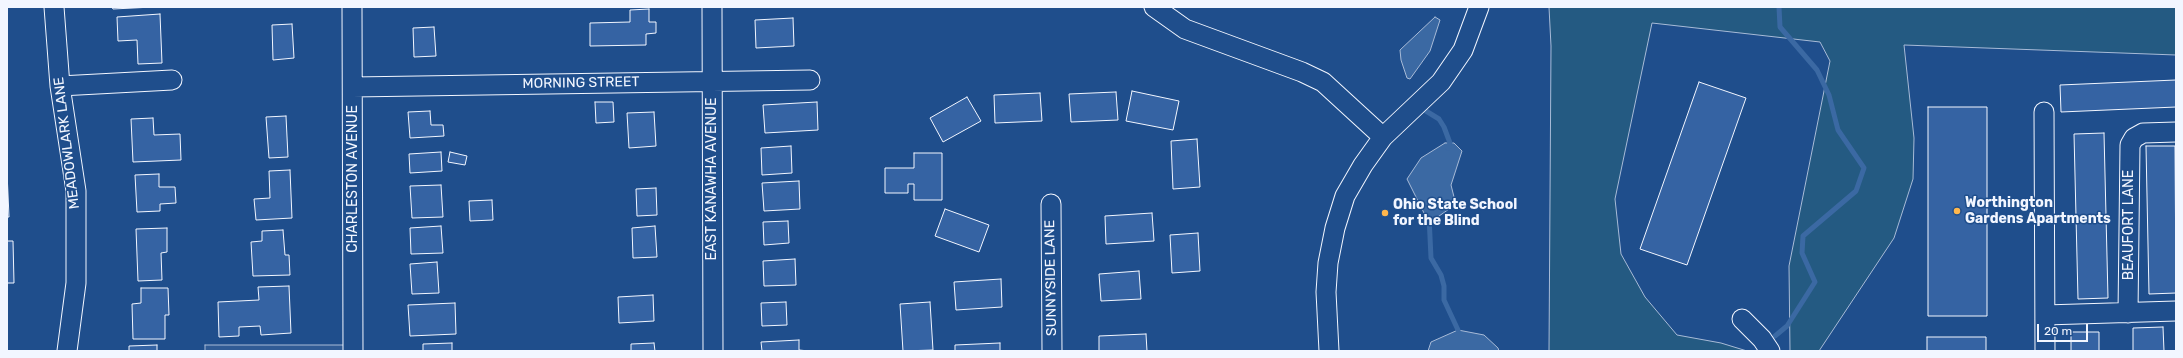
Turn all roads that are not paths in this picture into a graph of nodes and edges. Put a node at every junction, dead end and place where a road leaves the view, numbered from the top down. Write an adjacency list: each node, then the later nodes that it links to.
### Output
1 (54, 7): 9 (street, MEADOWLARK LANE)
2 (352, 7): 10 (street, CHARLESTON AVENUE)
3 (712, 7): 8 (street, EAST KANAWHA AVENUE)
4 (1154, 7): 13 (street)
5 (1479, 7): 13 (street)
6 (172, 80): 9 (street)
7 (810, 80): 8 (street, MORNING STREET)
8 (712, 81): 10 (street, MORNING STREET); 21 (street, EAST KANAWHA AVENUE)
9 (60, 86): 19 (street, MEADOWLARK LANE)
10 (353, 87): 20 (street, CHARLESTON AVENUE)
11 (2044, 112): 17 (street)
12 (2176, 132): 16 (street, BEAUFORT LANE)
13 (1383, 137): 23 (street)
14 (1051, 204): 22 (street, SUNNYSIDE LANE)
15 (2176, 311): 16 (street)
16 (2128, 313): 17 (street)
17 (2045, 316): 25 (street)
18 (1742, 319): 24 (street)
19 (67, 351)
20 (353, 351)
21 (712, 351)
22 (1052, 351)
23 (1329, 351)
24 (1770, 351)
25 (2045, 351)

